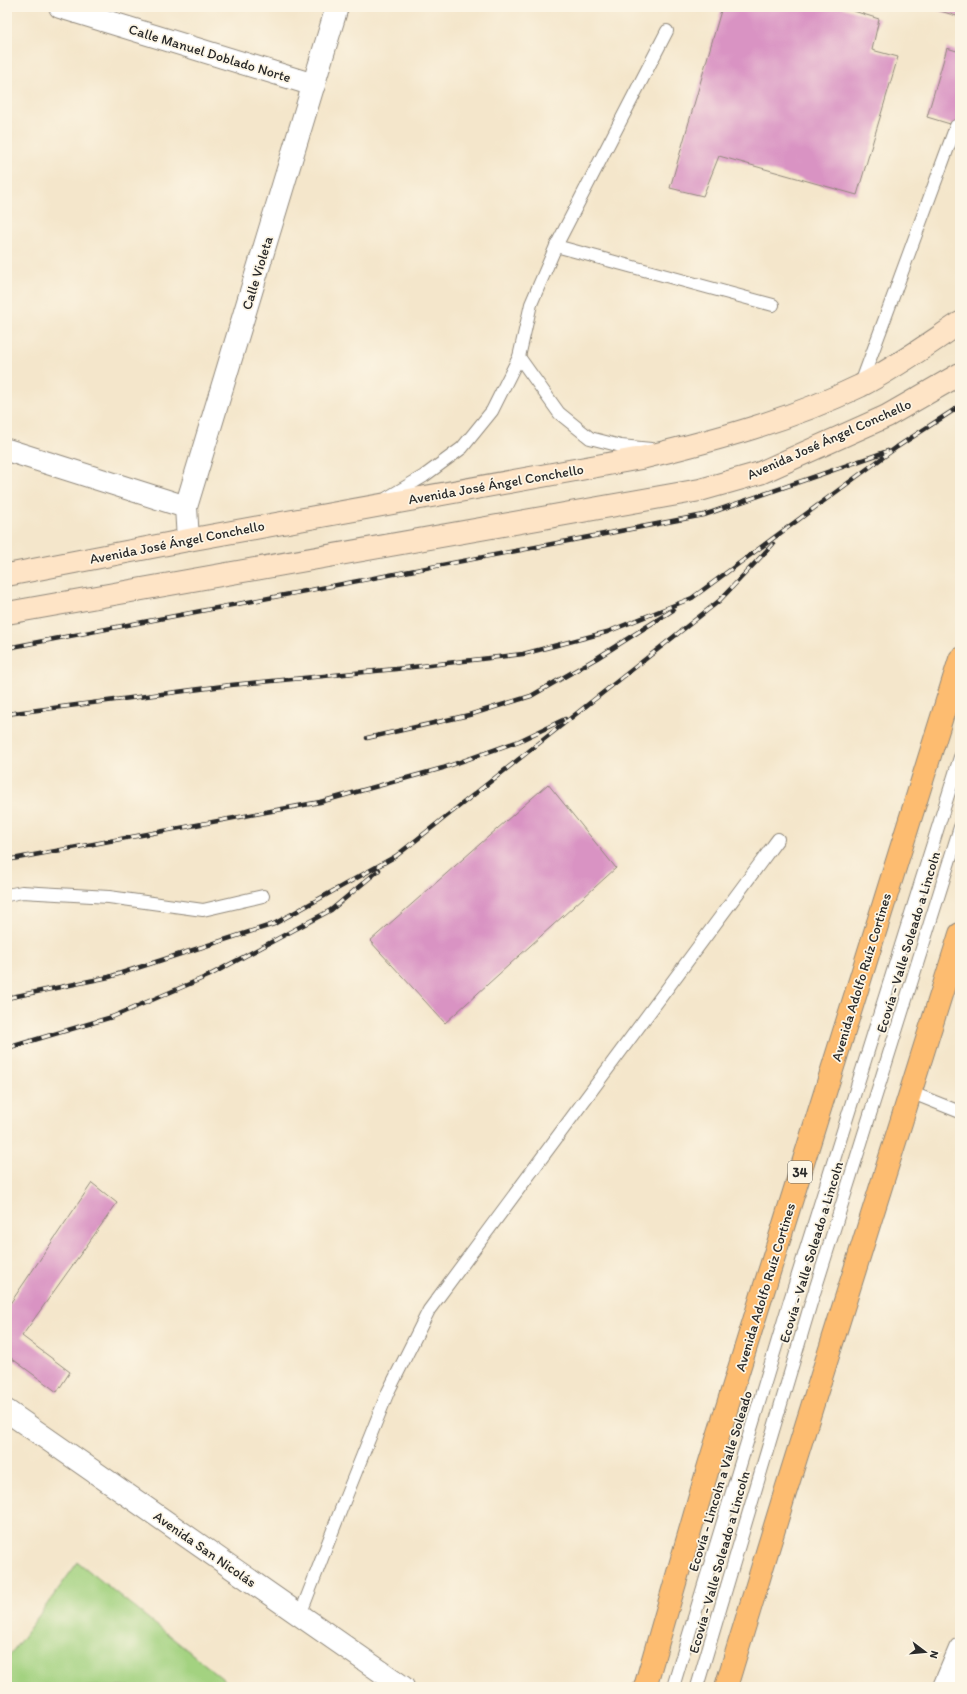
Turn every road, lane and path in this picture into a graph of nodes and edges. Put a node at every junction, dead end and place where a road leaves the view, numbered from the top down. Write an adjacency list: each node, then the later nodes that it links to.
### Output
1 (60, 7): 4 (street, Calle Manuel Doblado Norte)
2 (337, 7): 4 (street, Calle Violeta)
3 (667, 31): 6 (lane)
4 (314, 85): 15 (street, Calle Violeta)
5 (956, 126): 11 (lane)
6 (556, 246): 7 (lane); 9 (lane)
7 (773, 305)
8 (960, 323): 11 (main road, Avenida José Ángel Conchello)
9 (519, 357): 13 (lane); 14 (lane)
10 (960, 374): 18 (main road, Avenida José Ángel Conchello)
11 (860, 386): 13 (main road, Avenida José Ángel Conchello)
12 (7, 450): 15 (street)
13 (669, 451): 14 (main road, Avenida José Ángel Conchello)
14 (374, 506): 16 (main road, Avenida José Ángel Conchello)
15 (186, 507): 16 (street, Calle Violeta)
16 (188, 540): 17 (main road, Avenida José Ángel Conchello)
17 (7, 575)
18 (7, 613)
19 (960, 658): 20 (main road, Avenida Adolfo Ruíz Cortines / 34)
20 (954, 692): 33 (main road, Avenida Adolfo Ruíz Cortines / 34)
21 (960, 758): 34 (lane, Ecovía - Lincoln a Valle Soleado)
22 (960, 827): 35 (lane, Ecovía - Valle Soleado a Lincoln)
23 (778, 839): 30 (lane)
24 (7, 895): 25 (lane)
25 (263, 896)
26 (960, 934): 27 (main road)
27 (910, 1092): 28 (lane); 36 (main road)
28 (960, 1112)
29 (7, 1411): 30 (street, Avenida San Nicolás)
30 (300, 1615): 32 (street, Avenida San Nicolás)
31 (960, 1649): 37 (street)
32 (403, 1687)
33 (645, 1687)
34 (673, 1687)
35 (697, 1687)
36 (726, 1687)
37 (944, 1687)

